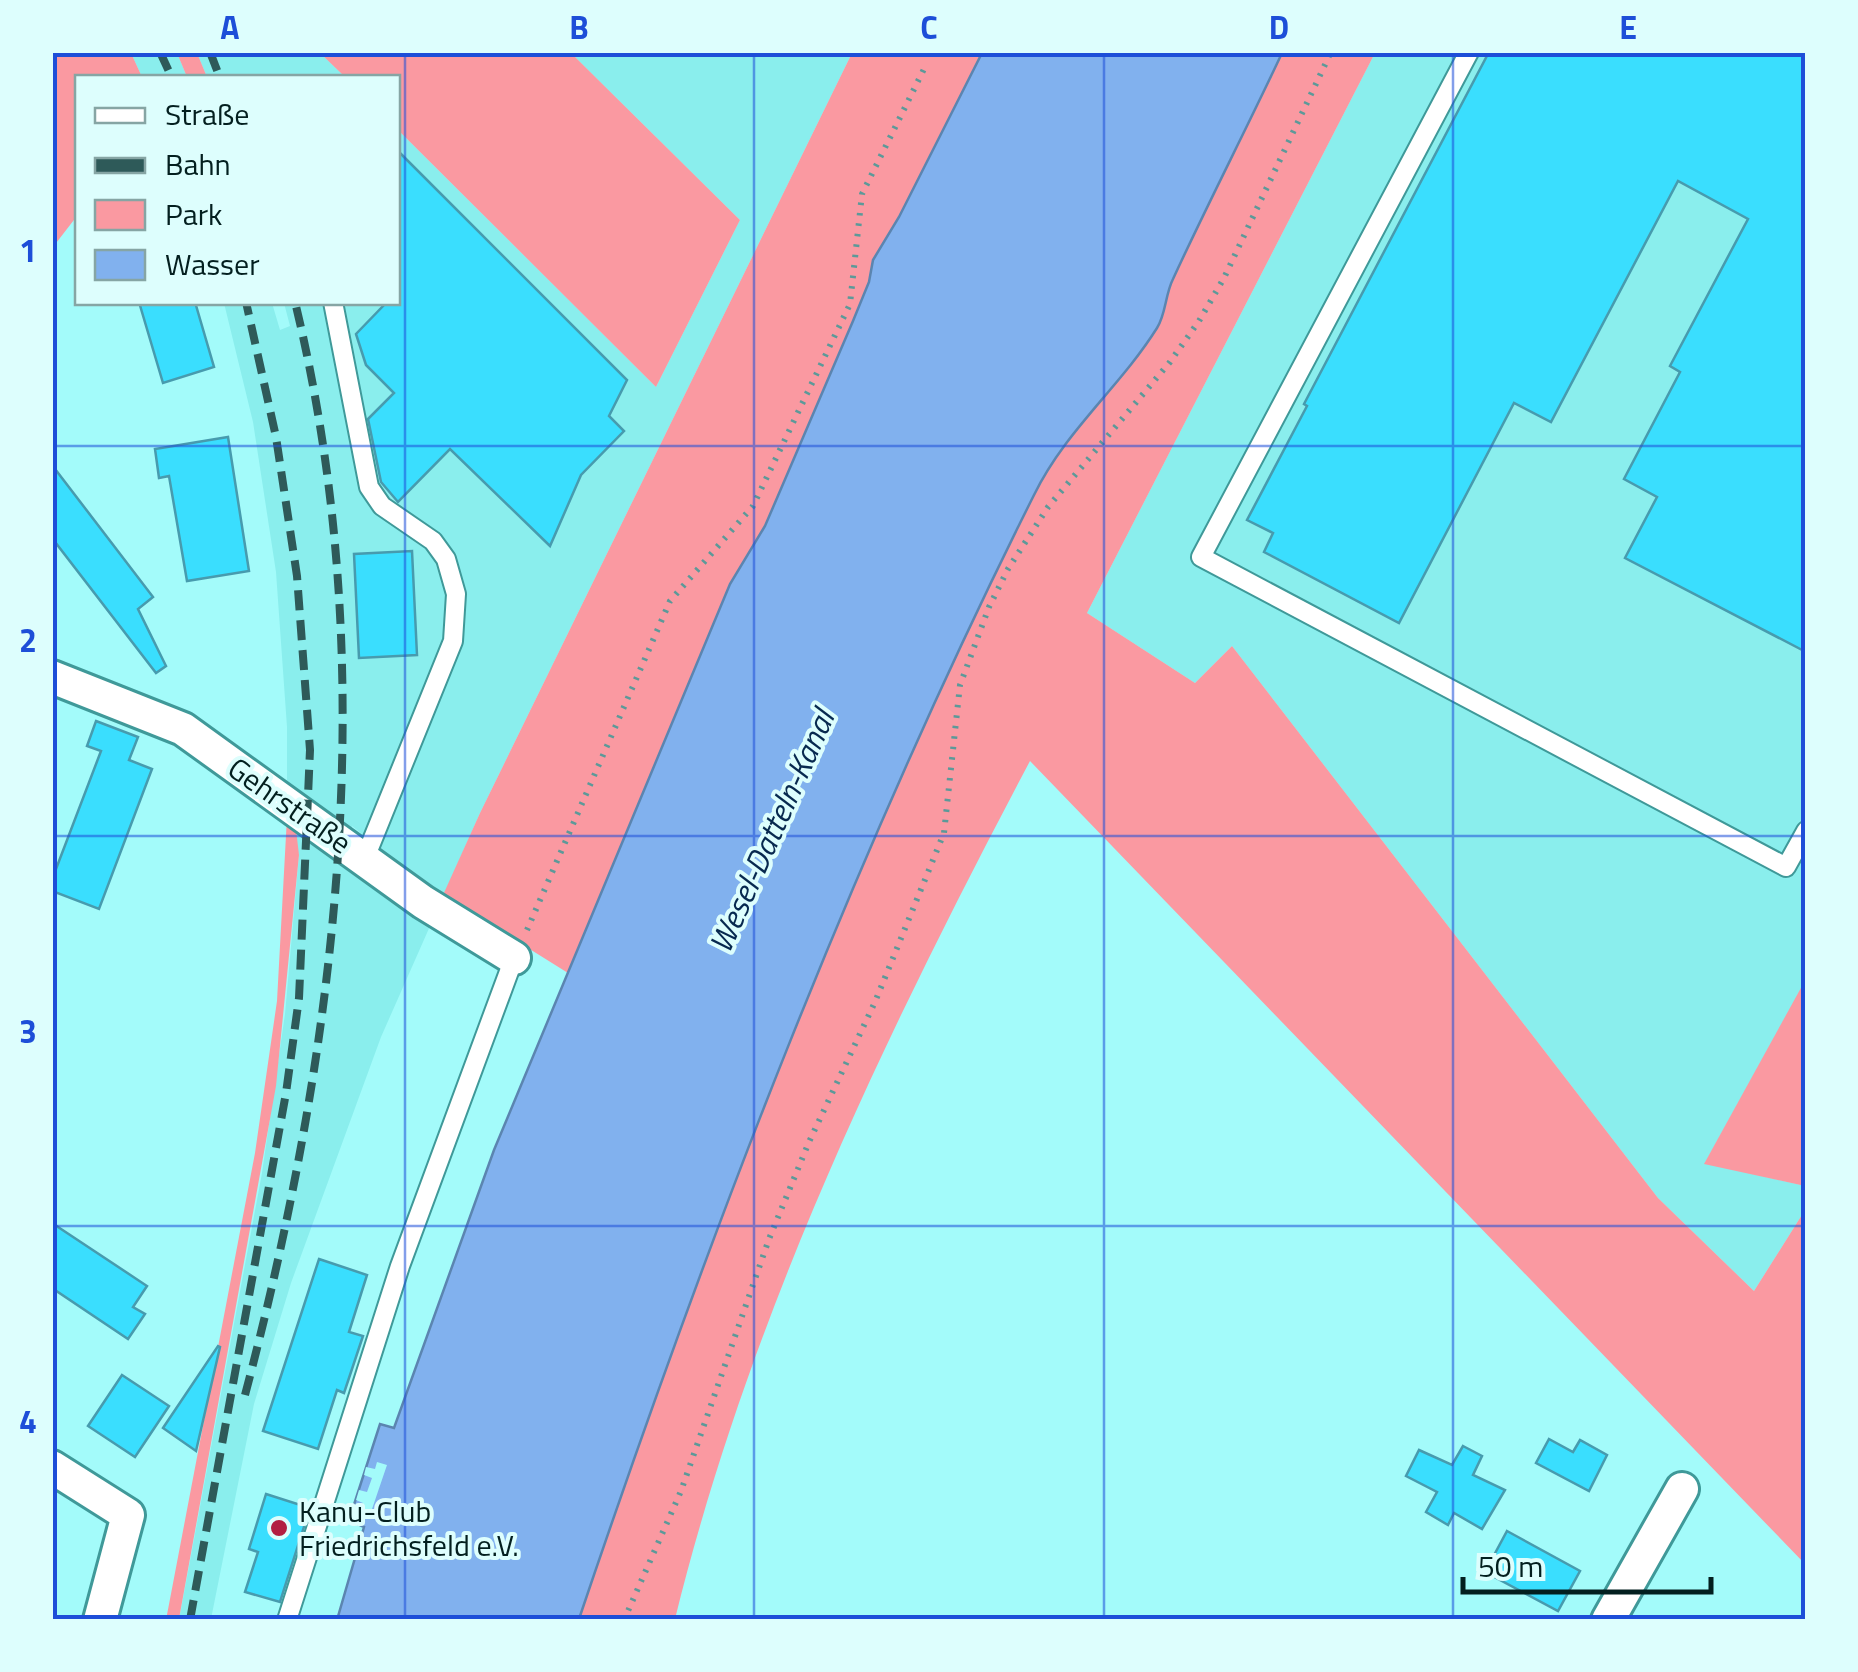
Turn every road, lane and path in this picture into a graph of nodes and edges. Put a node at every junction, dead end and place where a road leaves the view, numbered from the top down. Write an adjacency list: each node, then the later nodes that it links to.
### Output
1 (1330, 52): 13 (path)
2 (1470, 52): 6 (lane)
3 (924, 69): 8 (path)
4 (334, 305): 7 (lane)
5 (52, 677): 7 (street, Gehrstraße)
6 (1806, 831)
7 (366, 858): 8 (street, Gehrstraße)
8 (514, 958): 12 (lane)
9 (52, 1466): 11 (street)
10 (1682, 1489): 14 (street)
11 (100, 1620)
12 (287, 1620)
13 (624, 1620)
14 (1608, 1620)

